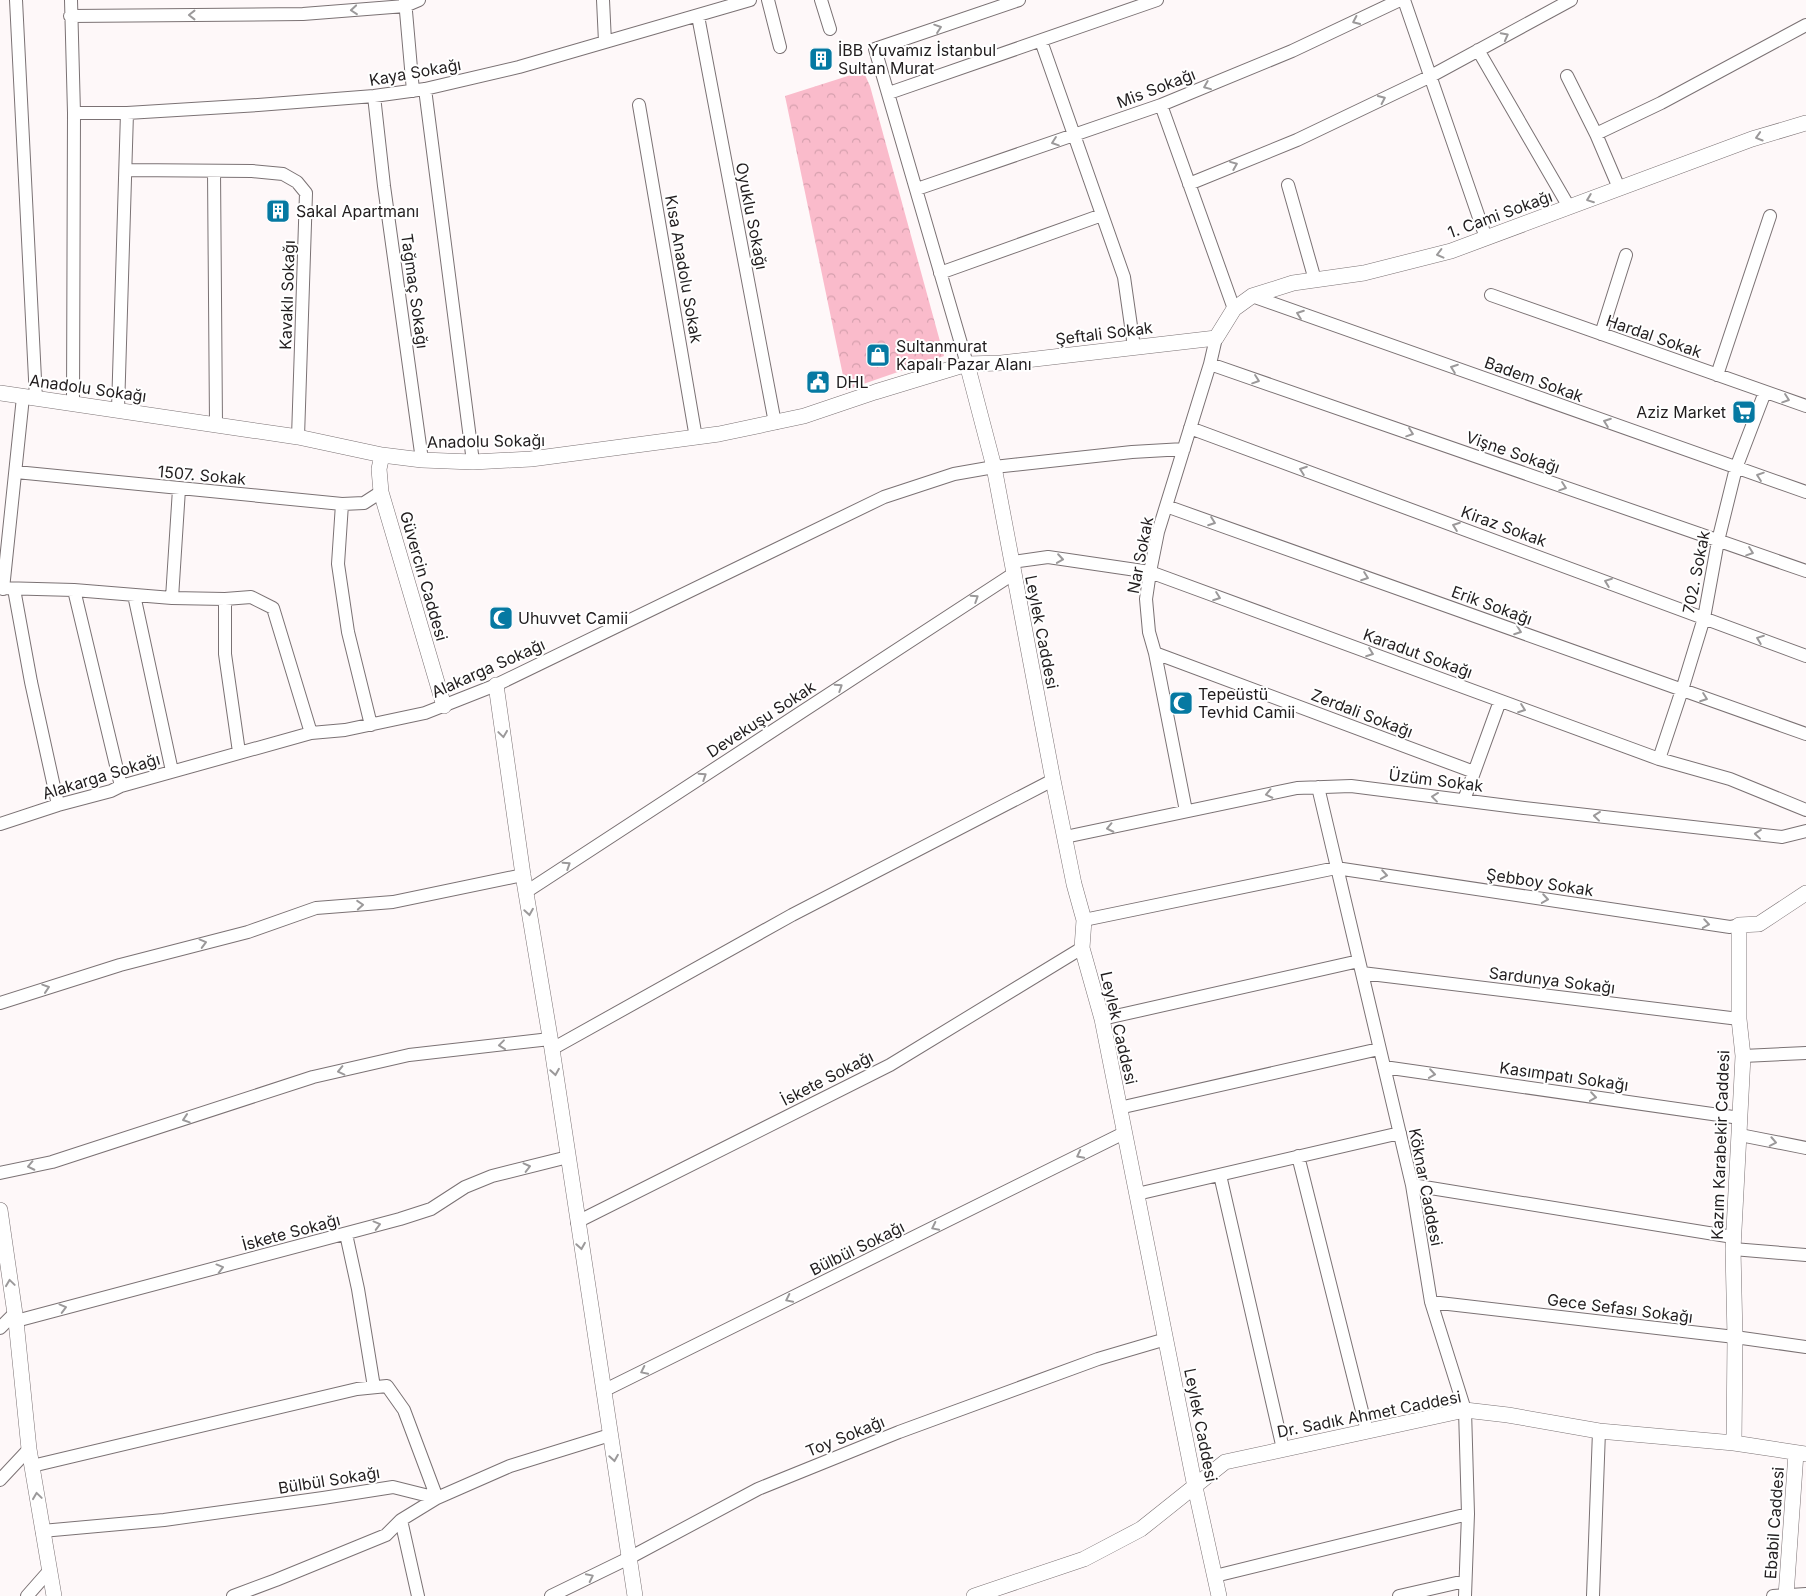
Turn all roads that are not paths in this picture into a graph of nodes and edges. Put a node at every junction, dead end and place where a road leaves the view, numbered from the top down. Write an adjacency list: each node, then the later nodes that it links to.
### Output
1 (16, 0): 59 (street)
2 (71, 0): 15 (street)
3 (419, 0): 13 (street)
4 (603, 0): 20 (street)
5 (750, 0): 16 (street, Kaya Sokağı)
6 (768, 0): 21 (street)
7 (821, 0): 18 (street)
8 (1019, 0): 26 (street, one-way to 8)
9 (1157, 0): 14 (street)
10 (1400, 0): 29 (street, Mis Sokağı, one-way to 29)
11 (1404, 0): 23 (street)
12 (1571, 0): 22 (street, one-way to 12)
13 (405, 3): 15 (street, one-way to 15); 25 (street)
14 (1133, 4): 19 (street)
15 (70, 16): 30 (street)
16 (698, 16): 20 (street, Kaya Sokağı); 63 (street, Oyuklu Sokağı)
17 (1806, 25): 33 (street)
18 (830, 29)
19 (1041, 40): 26 (street); 34 (street)
20 (606, 42): 25 (street, Kaya Sokağı)
21 (780, 47)
22 (1478, 50): 23 (street); 41 (street)
23 (1431, 76): 37 (street, one-way to 23); 44 (street)
24 (1567, 76): 33 (street)
25 (419, 90): 27 (street, Kaya Sokağı); 71 (street)
26 (889, 93): 40 (street)
27 (374, 96): 31 (street, Kaya Sokağı); 70 (street, Tağmaç Sokağı)
28 (639, 105): 67 (street, Kısa Anadolu Sokak)
29 (1160, 105): 34 (street, Mis Sokağı); 37 (street)
30 (74, 113): 31 (street, Kaya Sokağı); 60 (street)
31 (127, 113): 35 (street)
32 (1806, 123): 39 (street, 1. Cami Sokağı, one-way to 39)
33 (1596, 134): 39 (street)
34 (1075, 135): 40 (street, Mis Sokağı, one-way to 40); 42 (street)
35 (126, 170): 36 (street, Kavaklı Sokağı); 62 (street)
36 (214, 171): 64 (street); 66 (street, Kavaklı Sokağı)
37 (1189, 184): 50 (street)
38 (1288, 185): 47 (street)
39 (1619, 188): 41 (street, 1. Cami Sokağı, one-way to 41)
40 (917, 189): 46 (street)
41 (1569, 207): 44 (street, 1. Cami Sokağı)
42 (1102, 215): 46 (street); 53 (street)
43 (1770, 216): 56 (street)
44 (1486, 238): 47 (street, 1. Cami Sokağı, one-way to 47)
45 (1626, 255): 51 (street)
46 (940, 273): 54 (street)
47 (1316, 280): 49 (street, 1. Cami Sokağı)
48 (1491, 295): 51 (street, Hardal Sokak)
49 (1252, 296): 50 (street, 1. Cami Sokağı); 73 (street, Badem Sokak, one-way to 49)
50 (1234, 309): 52 (street, 1. Cami Sokağı)
51 (1601, 334): 56 (street, Hardal Sokak)
52 (1216, 338): 53 (street, Şeftali Sokak); 55 (street, Nar Sokak)
53 (1134, 347): 54 (street, Şeftali Sokak)
54 (967, 364): 63 (street, Anadolu Sokağı); 72 (street, Leylek Caddesi)
55 (1210, 364): 65 (street, Nar Sokak); 80 (street, Vişne Sokağı, one-way to 80)
56 (1717, 375): 57 (street, Hardal Sokak)
57 (1765, 392): 61 (street, Hardal Sokak, one-way to 61); 73 (street, 702. Sokak)
58 (0, 393): 59 (street, Anadolu Sokağı)
59 (29, 398): 60 (street, Anadolu Sokağı); 74 (street)
60 (72, 403): 62 (street, Anadolu Sokağı)
61 (1806, 406)
62 (118, 409): 64 (street, Anadolu Sokağı)
63 (775, 423): 67 (street, Anadolu Sokağı)
64 (216, 424): 66 (street, Anadolu Sokağı)
65 (1190, 428): 68 (street, Nar Sokak); 89 (street, Kiraz Sokak, one-way to 65)
66 (298, 437): 69 (street, Anadolu Sokağı)
67 (696, 438): 71 (street, Anadolu Sokağı)
68 (1184, 449): 72 (street); 79 (street, Nar Sokak)
69 (382, 456): 70 (street, Anadolu Sokağı); 76 (street, Güvercin Caddesi)
70 (422, 460): 71 (street, Anadolu Sokağı)
71 (473, 462)
72 (994, 467): 81 (street, Leylek Caddesi); 92 (street, Alakarga Sokağı)
73 (1736, 468): 77 (street, Badem Sokak, one-way to 73); 80 (street, 702. Sokak)
74 (16, 472): 75 (street, 1507. Sokak); 84 (street)
75 (179, 489): 78 (street, 1507. Sokak); 87 (street)
76 (381, 492): 78 (street, 1507. Sokak); 95 (street, Güvercin Caddesi)
77 (1806, 492)
78 (342, 504): 96 (street)
79 (1166, 506): 83 (street, Nar Sokak); 93 (street, Erik Sokağı, one-way to 93)
80 (1718, 541): 82 (street, Vişne Sokağı, one-way to 82); 89 (street, 702. Sokak)
81 (1012, 568): 83 (street, Karadut Sokağı, one-way to 83); 103 (street, Leylek Caddesi); 115 (street, Devekuşu Sokak, one-way to 81)
82 (1806, 571)
83 (1150, 572): 90 (street, Nar Sokak); 94 (street, Karadut Sokağı, one-way to 94)
84 (6, 589): 85 (street); 107 (street)
85 (74, 590): 86 (street); 104 (street)
86 (134, 595): 87 (street); 101 (street)
87 (172, 598): 88 (street)
88 (225, 599): 97 (street); 99 (street)
89 (1704, 618): 91 (street, Kiraz Sokak, one-way to 89); 93 (street, 702. Sokak)
90 (1155, 652): 102 (street, Zerdali Sokağı); 109 (street, Nar Sokak)
91 (1806, 656)
92 (496, 686): 95 (street, Alakarga Sokağı); 114 (street, one-way to 114)
93 (1682, 690): 98 (street, Erik Sokağı, one-way to 98); 100 (street, 702. Sokak)
94 (1500, 701): 100 (street, Karadut Sokağı, one-way to 100); 102 (street)
95 (444, 706): 96 (street, Alakarga Sokağı)
96 (371, 725): 97 (street, Alakarga Sokağı)
97 (311, 733): 99 (street, Alakarga Sokağı)
98 (1806, 734)
99 (239, 752): 101 (street, Alakarga Sokağı)
100 (1659, 759): 108 (street, Karadut Sokağı)
101 (172, 771): 104 (street, Alakarga Sokağı)
102 (1474, 772): 106 (street)
103 (1053, 780): 112 (street, Leylek Caddesi); 124 (street)
104 (121, 786): 107 (street, Alakarga Sokağı)
105 (1318, 787): 106 (street, Üzüm Sokak, one-way to 105); 109 (street, Üzüm Sokak, one-way to 109); 113 (street, Köknar Caddesi)
106 (1464, 800): 111 (street, Üzüm Sokak, one-way to 106)
107 (58, 805): 110 (street, Alakarga Sokağı)
108 (1806, 810)
109 (1186, 812): 112 (street, Üzüm Sokak, one-way to 112)
110 (0, 824)
111 (1806, 831)
112 (1065, 837): 117 (street, Leylek Caddesi)
113 (1336, 868): 117 (street); 118 (street, Şebboy Sokak, one-way to 118); 120 (street, Köknar Caddesi)
114 (523, 875): 115 (street); 121 (street, one-way to 114)
115 (526, 892): 124 (street, one-way to 124)
116 (1806, 892): 118 (street)
117 (1084, 920): 119 (street, Leylek Caddesi)
118 (1739, 925): 123 (street, Kazım Karabekir Caddesi)
119 (1082, 948): 122 (street, Leylek Caddesi); 142 (street, İskete Sokağı)
120 (1360, 967): 122 (street, Sardunya Sokağı); 123 (street, Sardunya Sokağı); 125 (street, Köknar Caddesi)
121 (0, 1003)
122 (1102, 1019): 129 (street, Leylek Caddesi)
123 (1740, 1019): 127 (street, Kazım Karabekir Caddesi)
124 (551, 1044): 136 (street, one-way to 136); 137 (street, one-way to 137)
125 (1380, 1049): 128 (street, Köknar Caddesi); 129 (street)
126 (1806, 1053): 127 (street)
127 (1743, 1056): 130 (street, Kazım Karabekir Caddesi)
128 (1384, 1067): 130 (street, Kasımpatı Sokağı, one-way to 130); 132 (street, Köknar Caddesi)
129 (1119, 1108): 131 (street, Leylek Caddesi)
130 (1740, 1118): 133 (street, Kazım Karabekir Caddesi)
131 (1124, 1133): 140 (street, Leylek Caddesi); 153 (street, Bülbül Sokağı, one-way to 153)
132 (1400, 1133): 135 (street); 139 (street, Köknar Caddesi)
133 (1740, 1135): 134 (street, one-way to 134); 144 (street, Kazım Karabekir Caddesi)
134 (1806, 1148)
135 (1298, 1156): 138 (street); 155 (street)
136 (568, 1157): 142 (street); 143 (street, İskete Sokağı, one-way to 136)
137 (0, 1173)
138 (1220, 1175): 140 (street); 160 (street)
139 (1412, 1185): 144 (street); 146 (street, Köknar Caddesi)
140 (1137, 1194): 150 (street, Leylek Caddesi)
141 (0, 1210): 147 (street, one-way to 141)
142 (577, 1222): 153 (street, one-way to 153)
143 (346, 1234): 147 (street, İskete Sokağı, one-way to 143); 152 (street)
144 (1733, 1243): 145 (street); 149 (street, Kazım Karabekir Caddesi)
145 (1806, 1255)
146 (1431, 1302): 149 (street, Gece Sefası Sokağı); 154 (street, Köknar Caddesi)
147 (15, 1317): 148 (street); 159 (street)
148 (0, 1328)
149 (1736, 1337): 151 (street, Gece Sefası Sokağı); 158 (street, Kazım Karabekir Caddesi)
150 (1166, 1339): 164 (street, Leylek Caddesi); 169 (street, Toy Sokağı)
151 (1806, 1347)
152 (374, 1387): 162 (street); 165 (street)
153 (603, 1391): 157 (street)
154 (1465, 1410): 155 (street, Dr. Sadık Ahmet Caddesi); 156 (street, Dr. Sadık Ahmet Caddesi); 166 (street, Köknar Caddesi)
155 (1367, 1431): 160 (street, Dr. Sadık Ahmet Caddesi)
156 (1599, 1431): 158 (street, Dr. Sadık Ahmet Caddesi); 184 (street)
157 (610, 1435): 165 (street); 169 (street, one-way to 169)
158 (1734, 1443): 161 (street, Dr. Sadık Ahmet Caddesi)
159 (29, 1449): 162 (street); 163 (street)
160 (1283, 1449): 164 (street, Dr. Sadık Ahmet Caddesi)
161 (1801, 1454): 185 (street, Ebabil Caddesi)
162 (32, 1466): 168 (street, one-way to 162)
163 (0, 1480)
164 (1196, 1486): 171 (street, Leylek Caddesi); 180 (street, Dr. Sadık Ahmet Caddesi)
165 (437, 1498): 167 (street); 168 (street, Bülbül Sokağı)
166 (1468, 1514): 171 (street); 172 (street, Köknar Caddesi)
167 (400, 1520): 176 (street); 177 (street)
168 (42, 1530): 170 (street)
169 (629, 1558): 178 (street, Toy Sokağı, one-way to 169); 179 (street)
170 (50, 1571): 174 (street); 175 (street)
171 (1215, 1576): 181 (street, Leylek Caddesi)
172 (1466, 1582): 182 (street); 183 (street, Köknar Caddesi)
173 (1806, 1594): 185 (street)
174 (27, 1596)
175 (54, 1596)
176 (233, 1596)
177 (418, 1596)
178 (551, 1596)
179 (635, 1596)
180 (974, 1596)
181 (1219, 1596)
182 (1399, 1596)
183 (1465, 1596)
184 (1593, 1596)
185 (1782, 1596)

